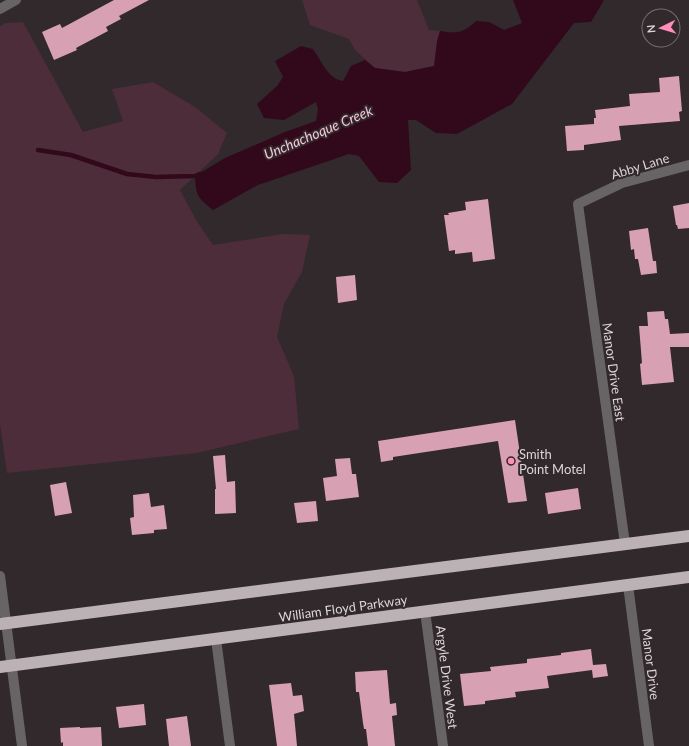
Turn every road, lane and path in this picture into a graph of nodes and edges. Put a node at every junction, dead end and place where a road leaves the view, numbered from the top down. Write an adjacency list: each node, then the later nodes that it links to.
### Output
1 (16, 0): 2 (street)
2 (0, 8)
3 (689, 166): 4 (street, Abby Lane)
4 (578, 204): 6 (street, Manor Drive East)
5 (689, 536): 6 (highway, William Floyd Parkway)
6 (624, 544): 11 (highway, William Floyd Parkway)
7 (0, 576): 11 (street)
8 (689, 577): 9 (highway, William Floyd Parkway)
9 (628, 585): 10 (highway, William Floyd Parkway); 17 (street, Manor Drive)
10 (425, 611): 12 (highway, William Floyd Parkway); 16 (street, Argyle Drive West)
11 (3, 624): 13 (street)
12 (216, 640): 13 (highway, William Floyd Parkway); 15 (street)
13 (6, 666): 14 (street)
14 (22, 746)
15 (230, 746)
16 (443, 746)
17 (649, 746)

